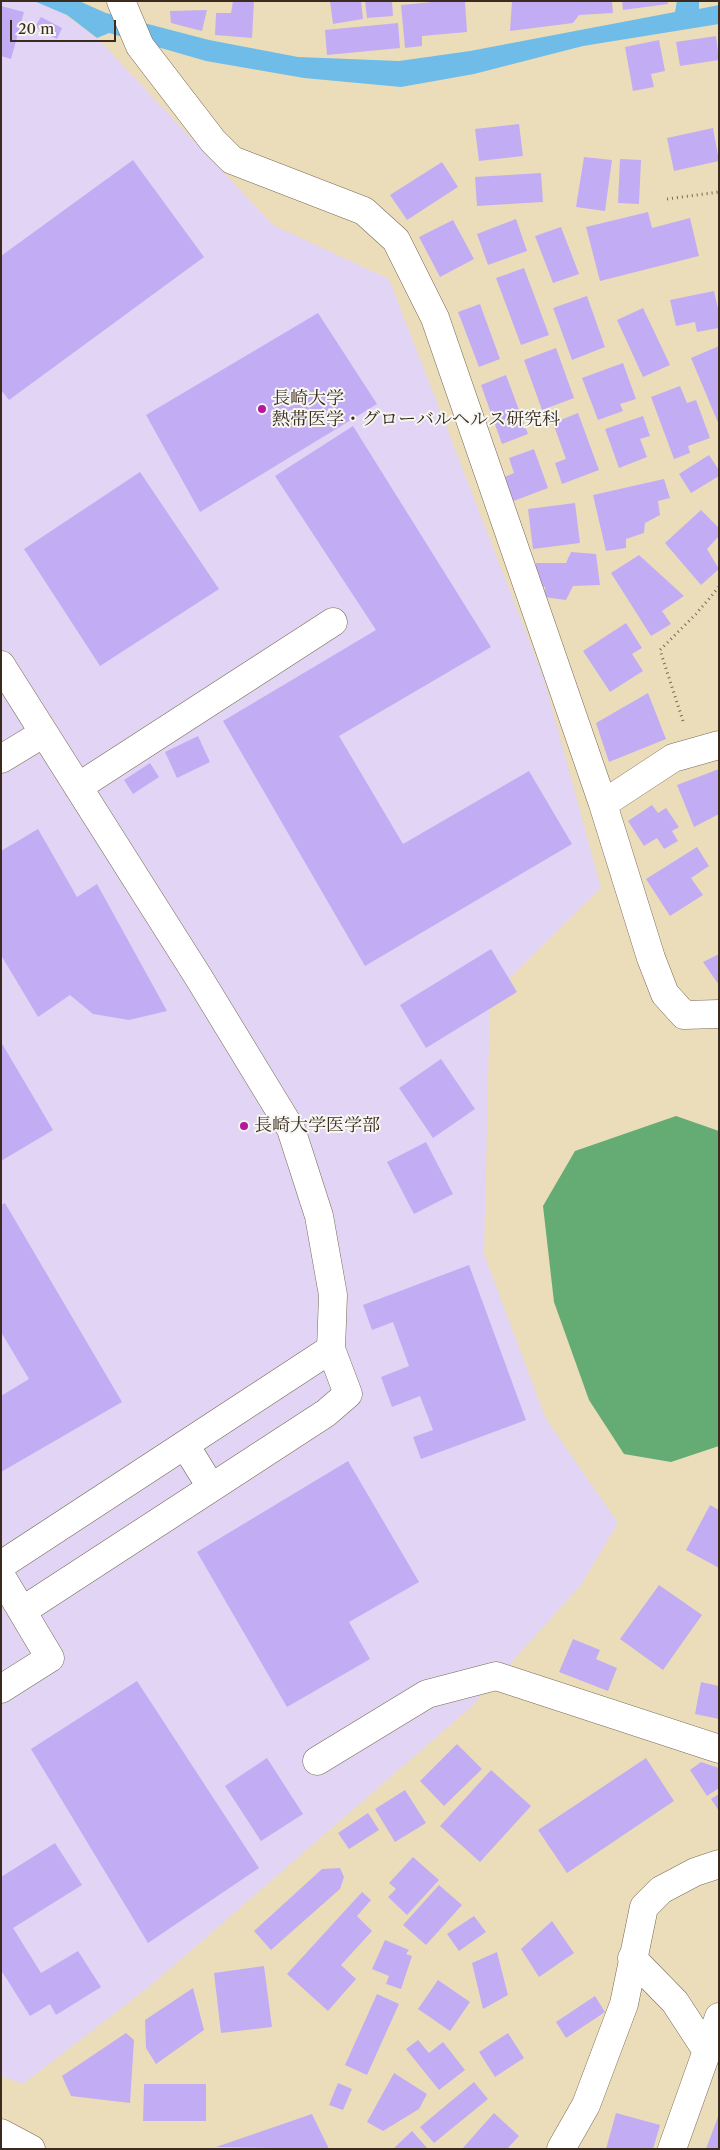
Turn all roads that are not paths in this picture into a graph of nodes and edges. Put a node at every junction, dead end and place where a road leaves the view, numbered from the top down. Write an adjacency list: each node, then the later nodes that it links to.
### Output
1 (124, 8): 8 (street)
2 (333, 622): 7 (street)
3 (1, 665): 4 (street)
4 (44, 733): 6 (street); 7 (street)
5 (706, 748): 8 (street)
6 (1, 759)
7 (78, 787): 10 (street)
8 (603, 804): 9 (street)
9 (719, 1014)
10 (330, 1349): 11 (street); 12 (street)
11 (185, 1445): 12 (street); 13 (street)
12 (211, 1487): 15 (street)
13 (1, 1565)
14 (1, 1576): 15 (street)
15 (22, 1610): 16 (street)
16 (1, 1689)
17 (719, 1749): 18 (street)
18 (317, 1762)
19 (719, 1864): 20 (street)
20 (632, 1958): 22 (street); 25 (street)
21 (719, 2016): 22 (street)
22 (707, 2051): 26 (street)
23 (1, 2133): 24 (street)
24 (30, 2148)
25 (561, 2149)
26 (672, 2149)

